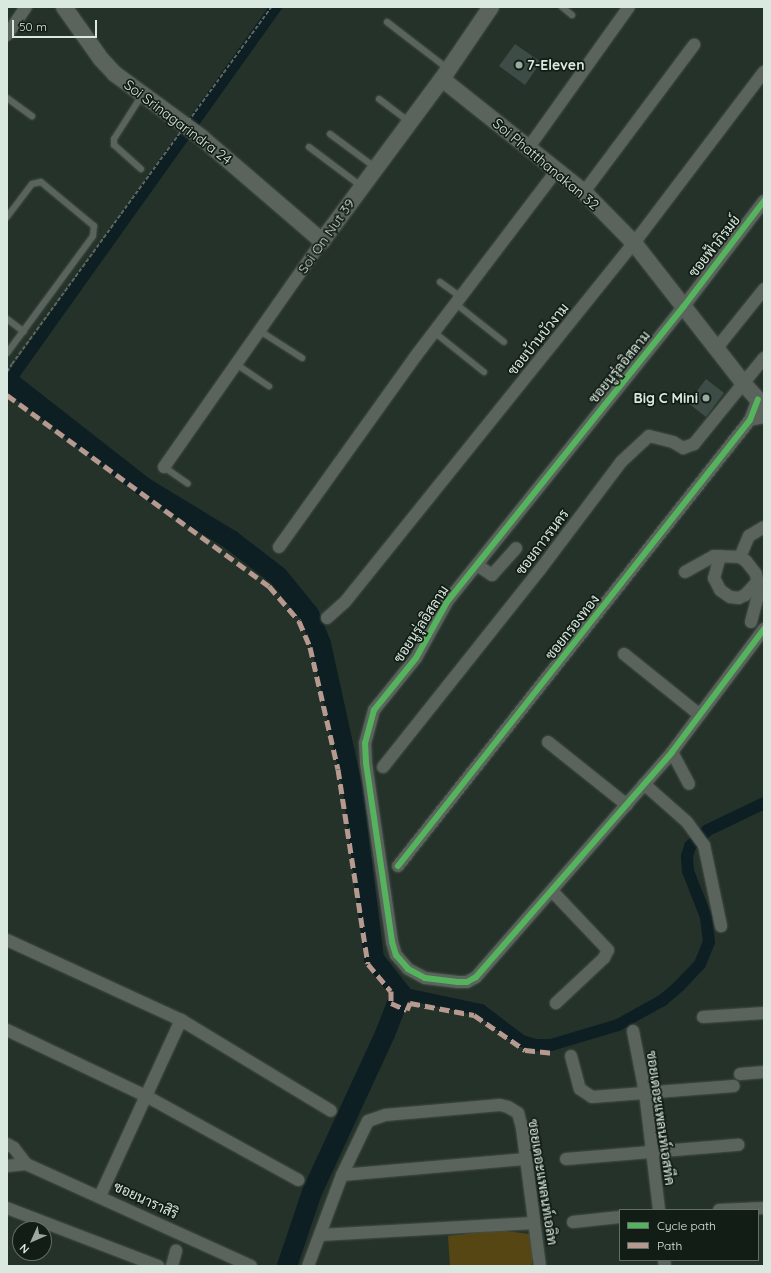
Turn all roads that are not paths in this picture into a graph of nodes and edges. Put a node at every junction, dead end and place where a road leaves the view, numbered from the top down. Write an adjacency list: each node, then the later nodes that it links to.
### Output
1 (26, 7): 8 (street)
2 (64, 7): 12 (street, Soi Srinagarindra 24)
3 (562, 7): 6 (lane)
4 (629, 7): 19 (street)
5 (489, 8): 11 (street, Soi On Nut 39)
6 (572, 15)
7 (387, 22): 11 (lane)
8 (7, 35)
9 (694, 45): 24 (street)
10 (764, 72): 28 (street, ซอยบ้านบัวงาม)
11 (445, 74): 16 (street, Soi On Nut 39); 19 (street, Soi Phatthanakan 32)
12 (142, 95): 21 (lane); 27 (street, Soi Srinagarindra 24)
13 (7, 98): 15 (lane)
14 (379, 99): 16 (lane)
15 (32, 116)
16 (409, 122): 20 (street, Soi On Nut 39)
17 (330, 134): 20 (lane)
18 (309, 147): 23 (lane)
19 (529, 147): 22 (street, Soi Phatthanakan 32)
20 (376, 168): 23 (street, Soi On Nut 39)
21 (141, 169)
22 (557, 170): 24 (street, Soi Phatthanakan 32); 31 (street)
23 (362, 187): 27 (street, Soi On Nut 39)
24 (584, 192): 28 (street, Soi Phatthanakan 32)
25 (764, 201): 32 (street, ซอยฟ้าภิรมย์)
26 (7, 217): 35 (lane)
27 (322, 241): 34 (street, Soi On Nut 39)
28 (634, 243): 32 (street, Soi Phatthanakan 32); 59 (street, ซอยบ้านบัวงาม)
29 (440, 282): 31 (lane)
30 (764, 289): 38 (street)
31 (458, 300): 36 (street); 37 (lane)
32 (684, 306): 38 (street, Soi Phatthanakan 32); 56 (street, ซอยนูรุ่ลอิสลาม)
33 (7, 319): 35 (lane)
34 (260, 331): 40 (lane); 42 (street, Soi On Nut 39)
35 (24, 332): 39 (lane)
36 (434, 332): 43 (lane); 52 (street)
37 (504, 342)
38 (716, 349): 44 (street, Soi Phatthanakan 32)
39 (7, 353)
40 (302, 358)
41 (764, 358): 44 (street)
42 (236, 364): 45 (lane); 49 (street, Soi On Nut 39)
43 (484, 372)
44 (744, 384): 46 (street, Soi Phatthanakan 32); 66 (street, ซอยถาวรนคร)
45 (268, 386)
46 (761, 403): 48 (street, ซอยกรองทอง)
47 (764, 417): 48 (street)
48 (750, 420): 70 (street, ซอยกรองทอง)
49 (164, 467): 50 (lane)
50 (188, 484)
51 (764, 527): 55 (street)
52 (279, 547)
53 (516, 548): 56 (street)
54 (720, 556): 55 (street); 57 (street); 58 (street)
55 (740, 557): 58 (street)
56 (477, 565): 71 (street, ซอยนูรุ่ลอิสลาม)
57 (685, 572)
58 (758, 581): 60 (street)
59 (327, 618)
60 (751, 622)
61 (764, 629): 63 (street)
62 (624, 654): 63 (street)
63 (700, 715): 65 (street)
64 (548, 742): 69 (street)
65 (672, 752): 67 (street); 68 (street)
66 (383, 767)
67 (644, 784): 69 (street); 72 (street)
68 (689, 784)
69 (627, 804): 71 (street)
70 (398, 866)
71 (553, 892): 74 (street)
72 (722, 926)
73 (7, 940): 77 (street)
74 (556, 1003)
75 (764, 1012): 76 (street)
76 (703, 1017)
77 (181, 1020): 85 (street); 86 (street)
78 (7, 1030): 85 (street)
79 (633, 1031): 84 (street, ซอยเดอะแพลนท์เอสทีค)
80 (571, 1056): 84 (street)
81 (764, 1072): 82 (street)
82 (740, 1074)
83 (734, 1086): 84 (street)
84 (644, 1092): 89 (street, ซอยเดอะแพลนท์เอสทีค)
85 (146, 1096): 95 (street); 96 (street)
86 (331, 1111)
87 (7, 1144): 92 (street, ซอยนาราสิริ)
88 (738, 1145): 89 (street)
89 (651, 1152): 91 (street); 99 (street, ซอยเดอะแพลนท์เอสทีค)
90 (526, 1159): 94 (street); 94 (street, ซอยเดอะแพลนท์เอลิท); 103 (street, ซอยเดอะแพลนท์เอลิท)
91 (566, 1159)
92 (26, 1164): 93 (street, ซอยนาราสิริ); 96 (street, ซอยนาราสิริ)
93 (7, 1166)
94 (342, 1175): 104 (street)
95 (298, 1180)
96 (100, 1196): 108 (street, ซอยนาราสิริ)
97 (7, 1208): 106 (street)
98 (764, 1208): 100 (street)
99 (659, 1209)
100 (742, 1209)
101 (619, 1217): 102 (street)
102 (573, 1222)
103 (534, 1223): 104 (street); 110 (street, ซอยเดอะแพลนท์เอลิท)
104 (320, 1235): 109 (street)
105 (176, 1251): 107 (street)
106 (158, 1266)
107 (172, 1266)
108 (251, 1266)
109 (308, 1266)
110 (540, 1266)

